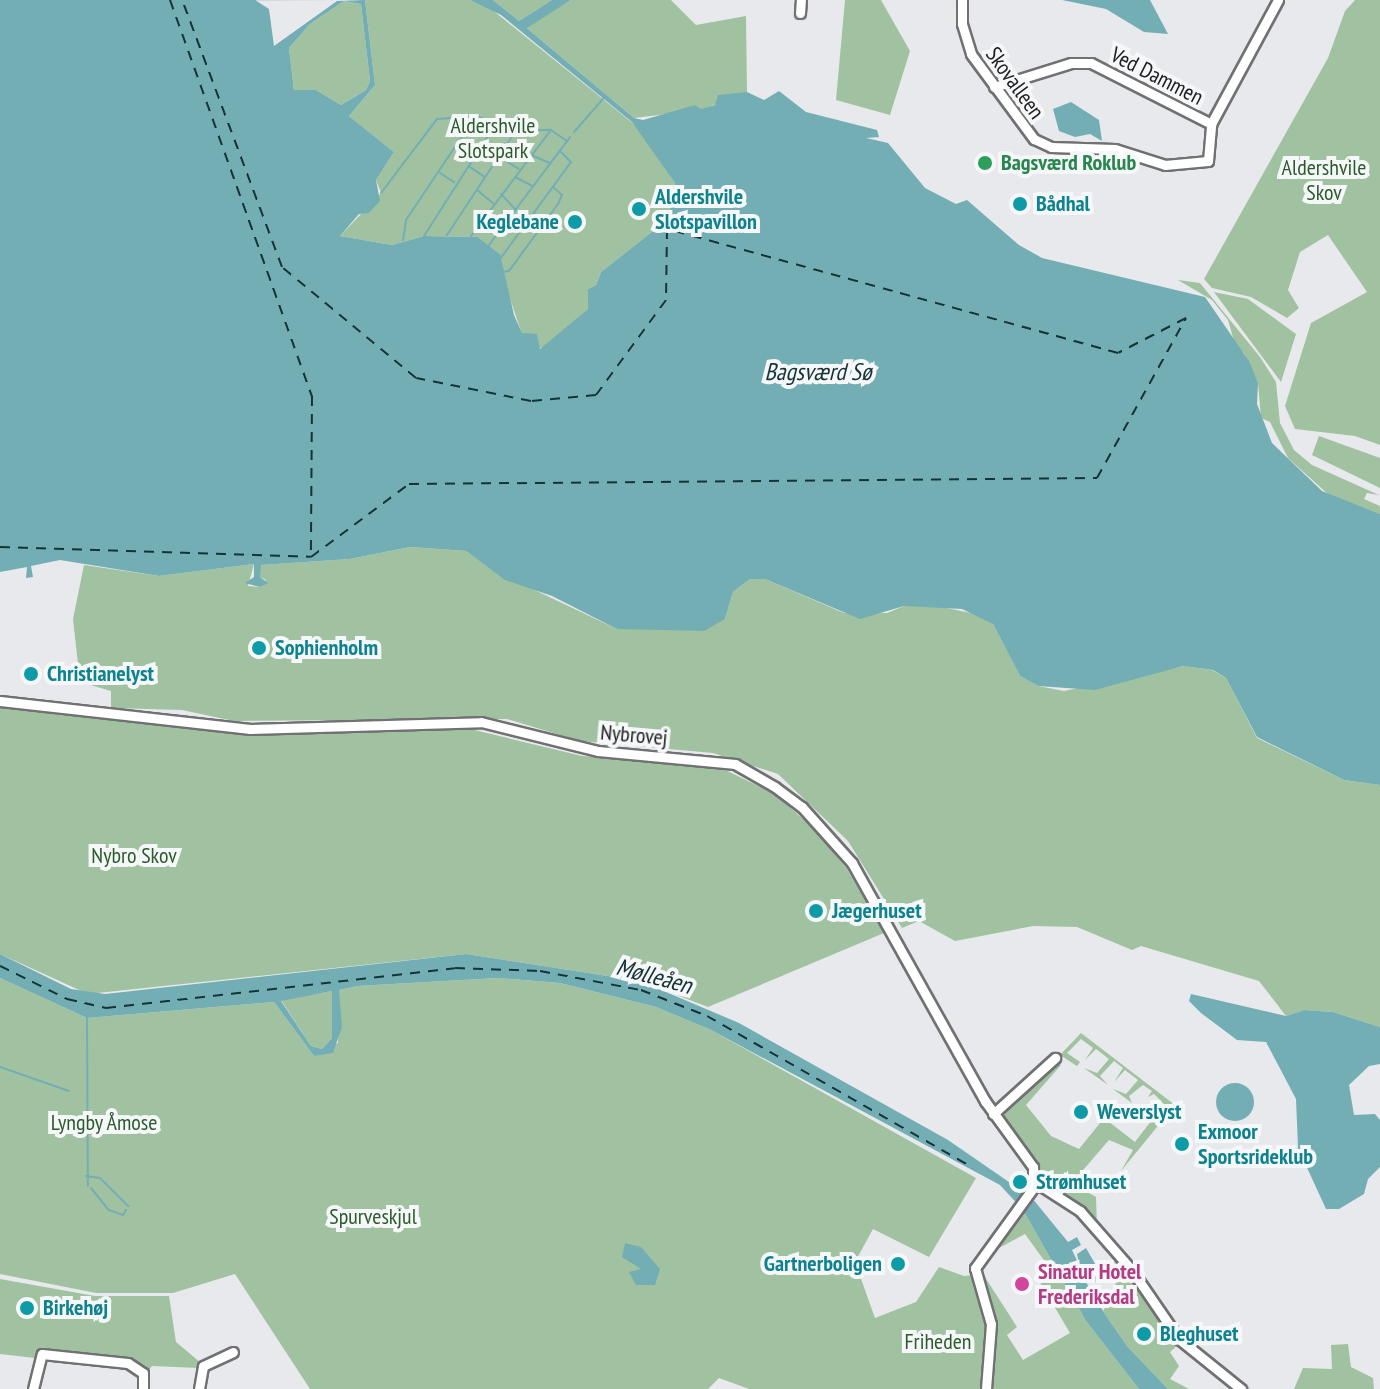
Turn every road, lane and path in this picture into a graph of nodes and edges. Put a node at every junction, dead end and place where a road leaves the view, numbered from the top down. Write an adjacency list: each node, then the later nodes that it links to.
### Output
1 (801, 0): 4 (street)
2 (962, 0): 5 (street, Skovalleen)
3 (1278, 0): 6 (street)
4 (800, 13)
5 (994, 87): 6 (street, Ved Dammen); 6 (street, Skovalleen)
6 (1211, 124)
7 (0, 701): 9 (street, Nybrovej)
8 (1055, 1058): 9 (street)
9 (993, 1114): 10 (street, Nybrovej)
10 (1032, 1187): 15 (street); 16 (street)
11 (233, 1352): 14 (street)
12 (33, 1389): 13 (street)
13 (143, 1389)
14 (199, 1389)
15 (986, 1389)
16 (1241, 1389)

